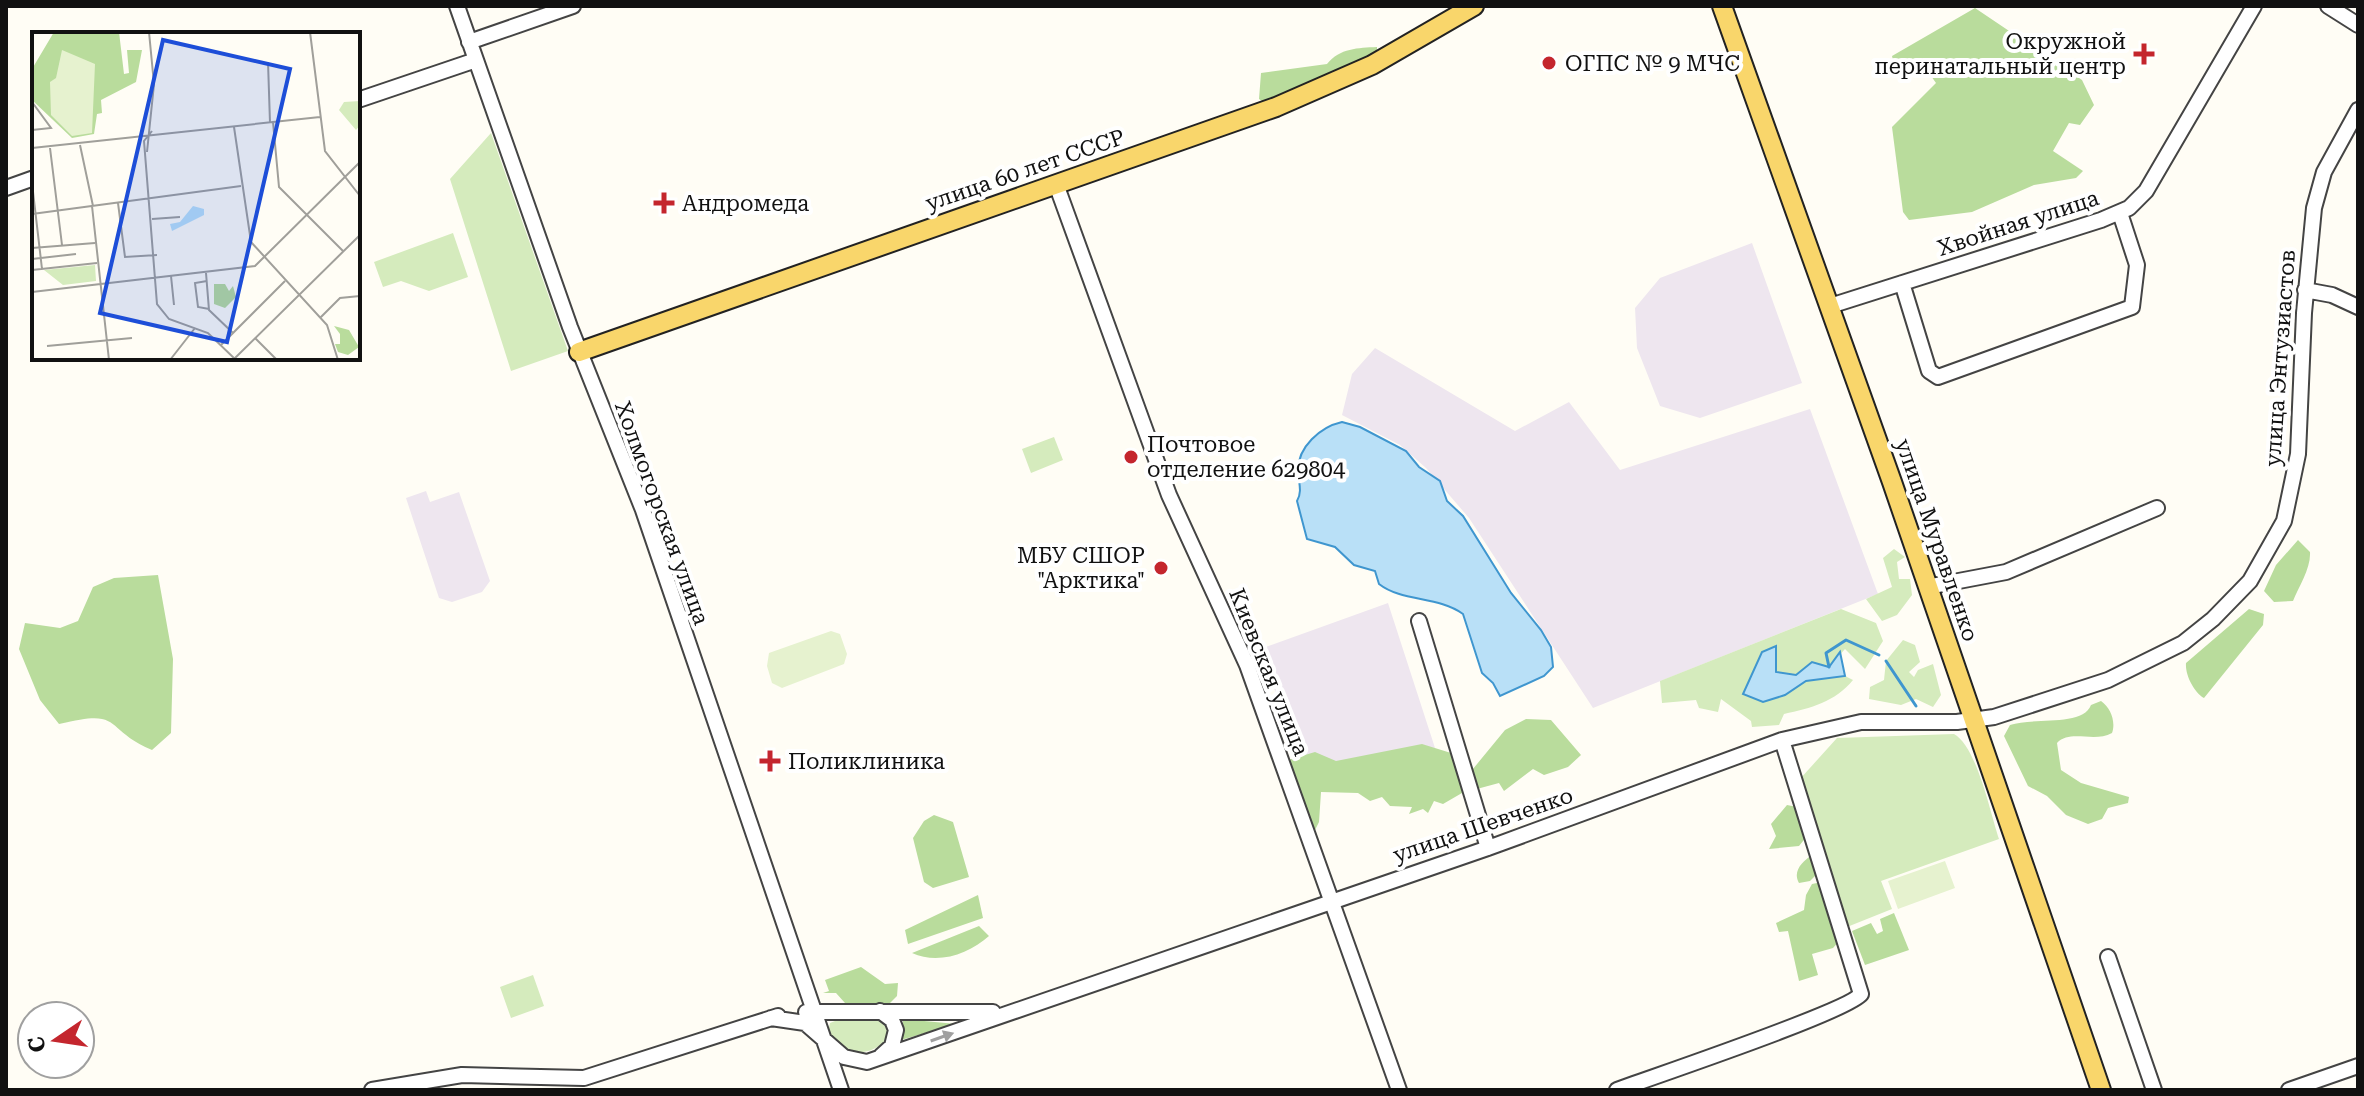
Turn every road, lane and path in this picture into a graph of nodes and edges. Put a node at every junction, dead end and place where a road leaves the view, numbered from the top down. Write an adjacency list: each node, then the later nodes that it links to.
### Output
1 (457, 6): 8 (street, Холмогорская улица)
2 (573, 6): 8 (street)
3 (1474, 6): 13 (main road, улица 60 лет СССР)
4 (1722, 6): 18 (main road, улица Муравленко)
5 (2254, 6): 15 (street, Хвойная улица)
6 (2328, 6): 7 (street)
7 (2358, 25)
8 (469, 42): 9 (street, Холмогорская улица)
9 (476, 60): 10 (street); 20 (street, Холмогорская улица)
10 (360, 99)
11 (2358, 110): 17 (street, улица Энтузиастов)
12 (32, 179): 14 (street)
13 (1056, 184): 20 (main road, улица 60 лет СССР); 27 (street, Киевская улица)
14 (6, 188)
15 (2120, 213): 16 (street, Хвойная улица); 16 (street)
16 (1902, 283): 18 (street, Хвойная улица)
17 (2305, 290): 19 (street); 24 (street, улица Энтузиастов)
18 (1830, 306): 22 (main road, улица Муравленко)
19 (2358, 307)
20 (579, 352): 31 (street, Холмогорская улица)
21 (2157, 508): 22 (street)
22 (1927, 587): 24 (main road, улица Муравленко)
23 (1419, 621): 26 (street)
24 (1973, 720): 25 (street, улица Шевченко); 41 (main road, улица Муравленко)
25 (1782, 740): 26 (street, улица Шевченко); 40 (street)
26 (1488, 848): 27 (street, улица Шевченко)
27 (1332, 900): 30 (street, улица Шевченко); 39 (street, Киевская улица)
28 (2108, 957): 42 (street)
29 (846, 1010): 31 (street); 32 (street); 34 (street)
30 (1014, 1010): 32 (street); 35 (street, one-way to 30)
31 (812, 1011): 33 (street); 34 (street, Холмогорская улица)
32 (880, 1011): 35 (street)
33 (771, 1018): 34 (street); 38 (street)
34 (821, 1036): 35 (street); 37 (street, Холмогорская улица)
35 (870, 1061): 37 (street)
36 (2358, 1066): 43 (street)
37 (840, 1087)
38 (372, 1090)
39 (1399, 1090)
40 (1617, 1090)
41 (2101, 1090)
42 (2154, 1090)
43 (2289, 1090)

